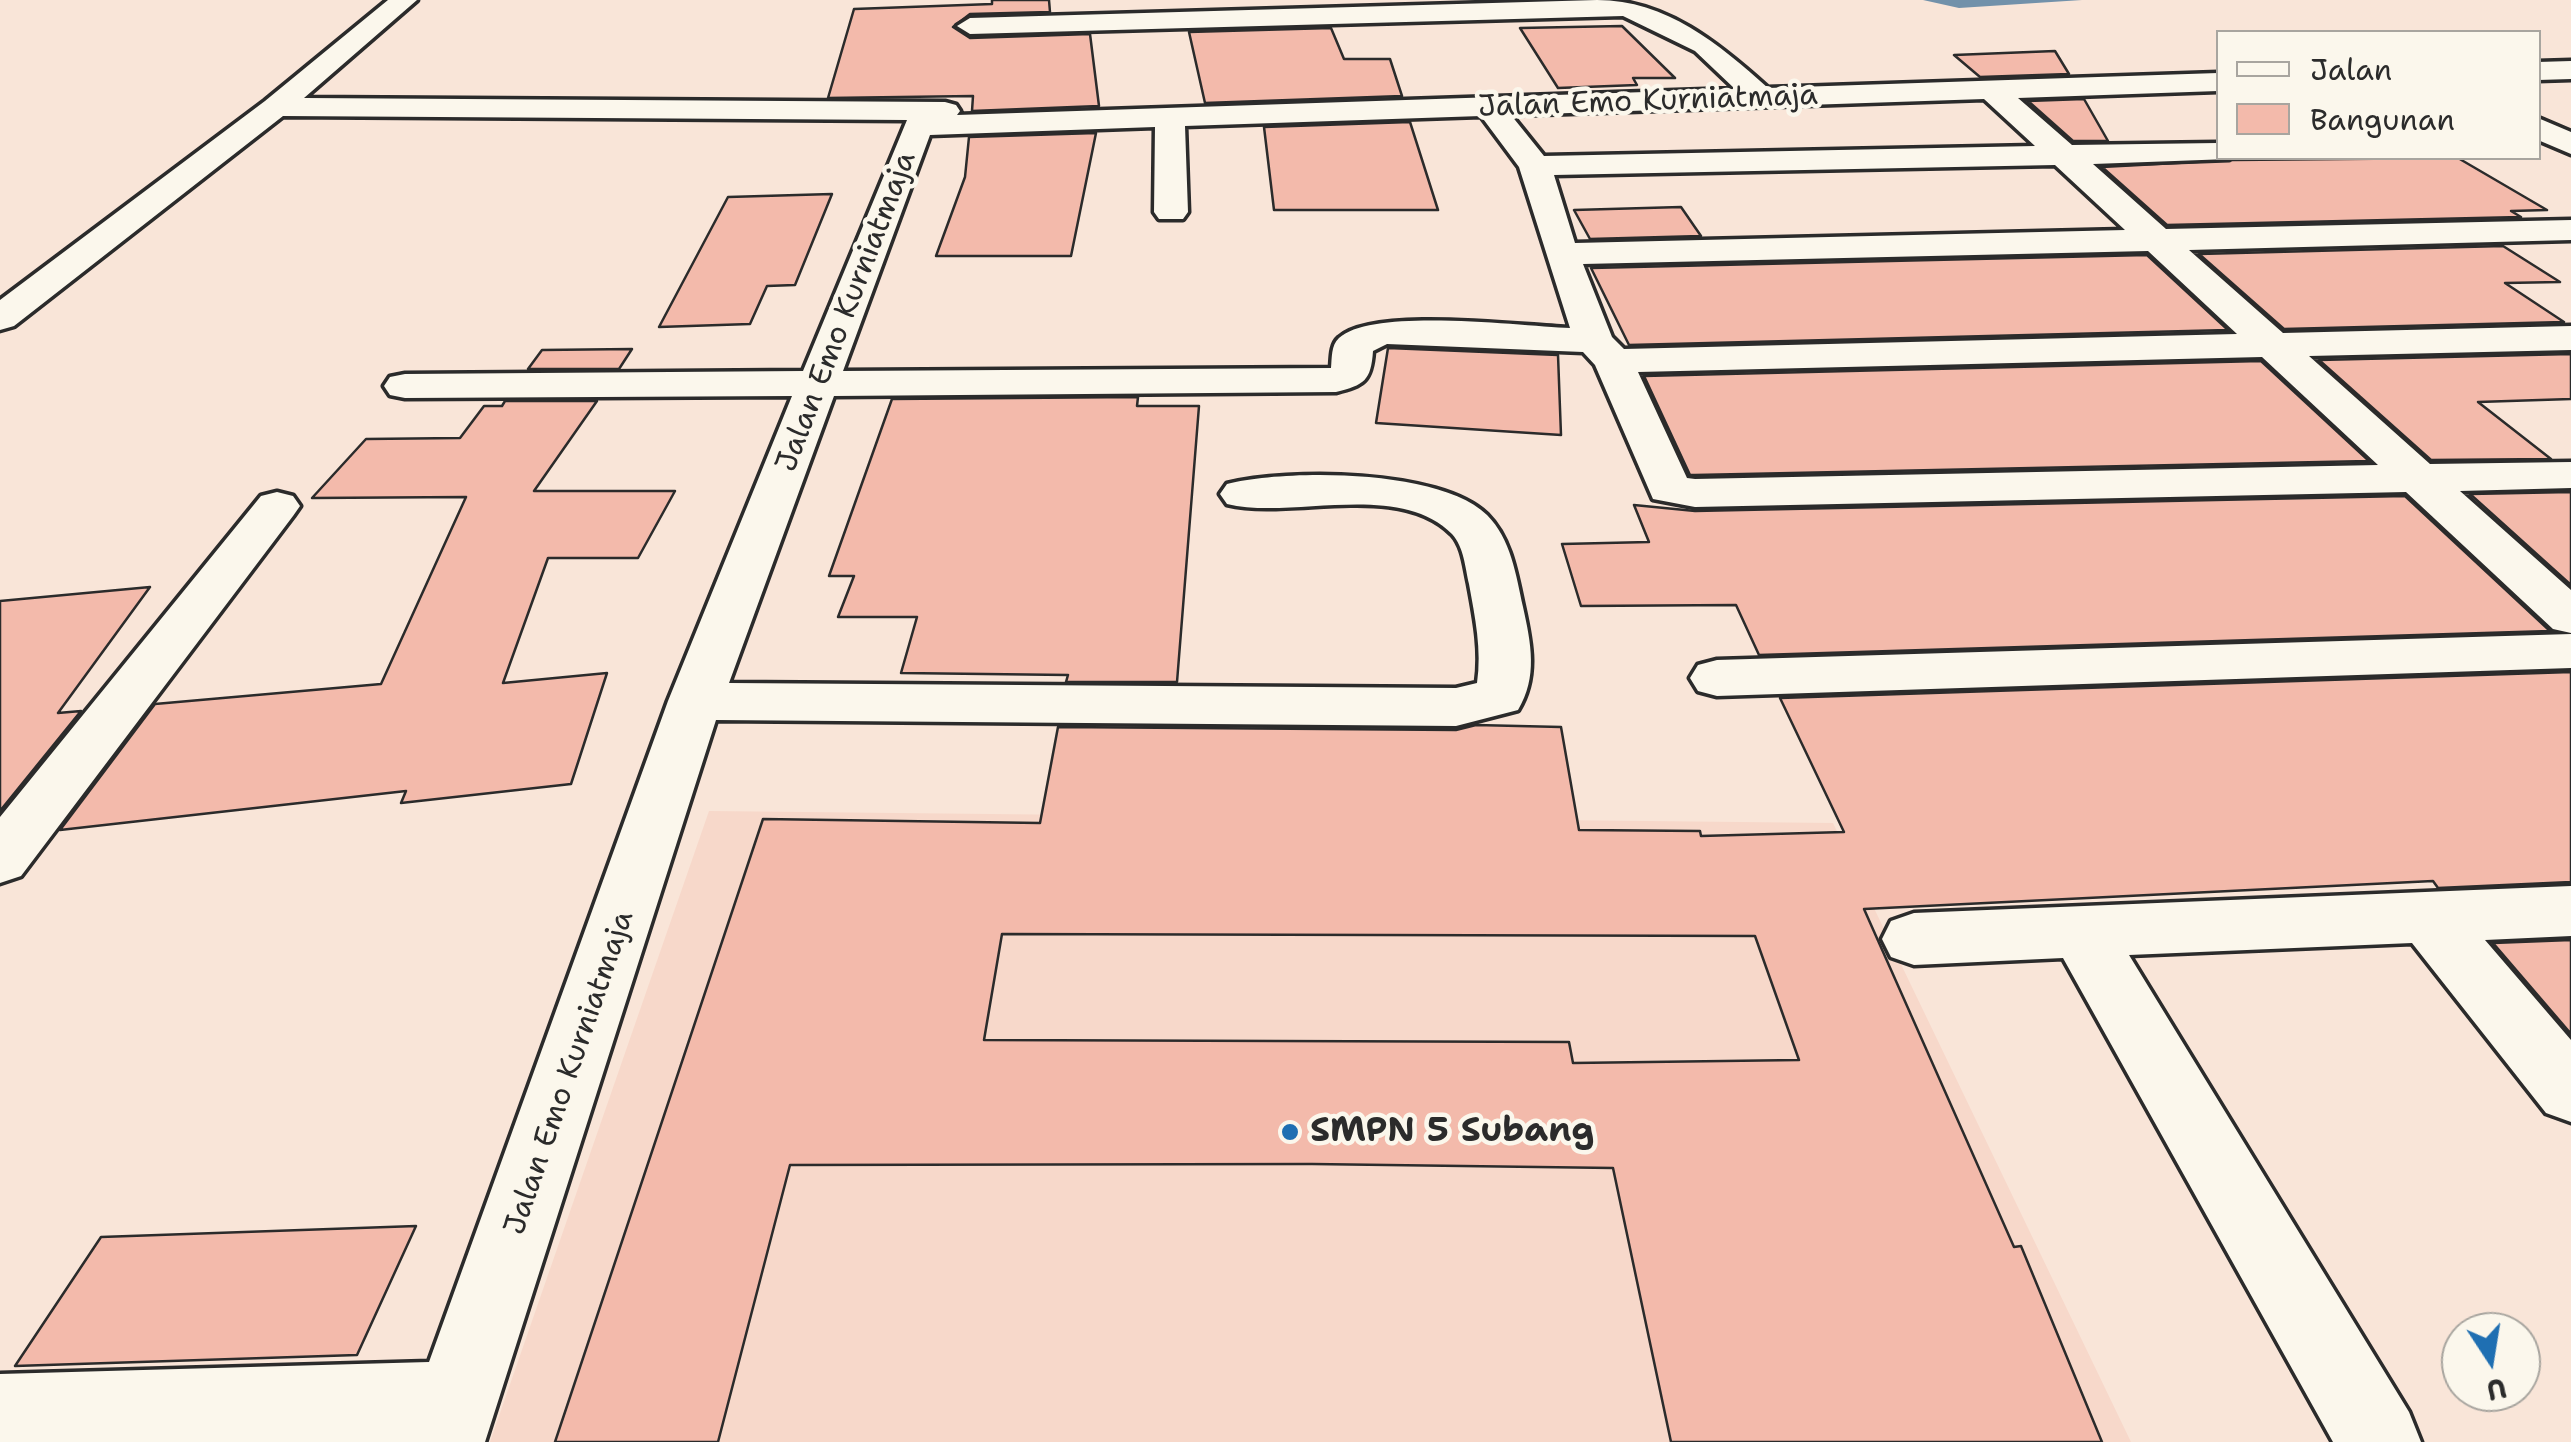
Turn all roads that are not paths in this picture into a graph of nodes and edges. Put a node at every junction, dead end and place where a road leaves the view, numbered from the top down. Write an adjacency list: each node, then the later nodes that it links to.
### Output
1 (404, 0): 10 (street)
2 (1619, 4): 3 (street); 9 (street)
3 (968, 13): 4 (street)
4 (962, 56)
5 (2571, 70): 6 (street)
6 (2541, 71)
7 (2216, 82): 8 (street, Jalan Emo Kurniatmaja)
8 (1990, 89): 9 (street, Jalan Emo Kurniatmaja); 18 (street)
9 (1760, 98): 12 (street, Jalan Emo Kurniatmaja)
10 (276, 107): 11 (street); 24 (street)
11 (939, 108): 13 (street, Jalan Emo Kurniatmaja); 28 (street, Jalan Emo Kurniatmaja)
12 (1491, 109): 13 (street, Jalan Emo Kurniatmaja); 19 (street)
13 (1170, 118): 20 (street)
14 (2541, 129): 15 (street)
15 (2571, 145): 16 (street)
16 (2541, 146)
17 (2216, 152): 18 (street)
18 (2058, 155): 19 (street); 22 (street)
19 (1535, 166): 23 (street)
20 (1172, 212)
21 (2571, 230): 22 (street)
22 (2152, 240): 23 (street); 26 (street)
23 (1561, 254): 27 (street)
24 (0, 318)
25 (2571, 338): 26 (street)
26 (2267, 345): 27 (street); 31 (street)
27 (1603, 351): 28 (street); 31 (street)
28 (820, 382): 29 (street); 37 (street, Jalan Emo Kurniatmaja)
29 (405, 386)
30 (2571, 475): 31 (street)
31 (2414, 478): 34 (street)
32 (1242, 494): 37 (street)
33 (277, 506): 38 (street)
34 (2571, 617)
35 (2571, 651): 36 (street)
36 (1717, 678)
37 (695, 701): 45 (street, Jalan Emo Kurniatmaja)
38 (0, 860)
39 (2571, 911): 40 (street)
40 (2429, 918): 41 (street); 43 (street)
41 (2082, 933): 42 (street); 46 (street)
42 (1914, 939)
43 (2571, 1091)
44 (0, 1416): 45 (street)
45 (450, 1422)
46 (2378, 1442)

